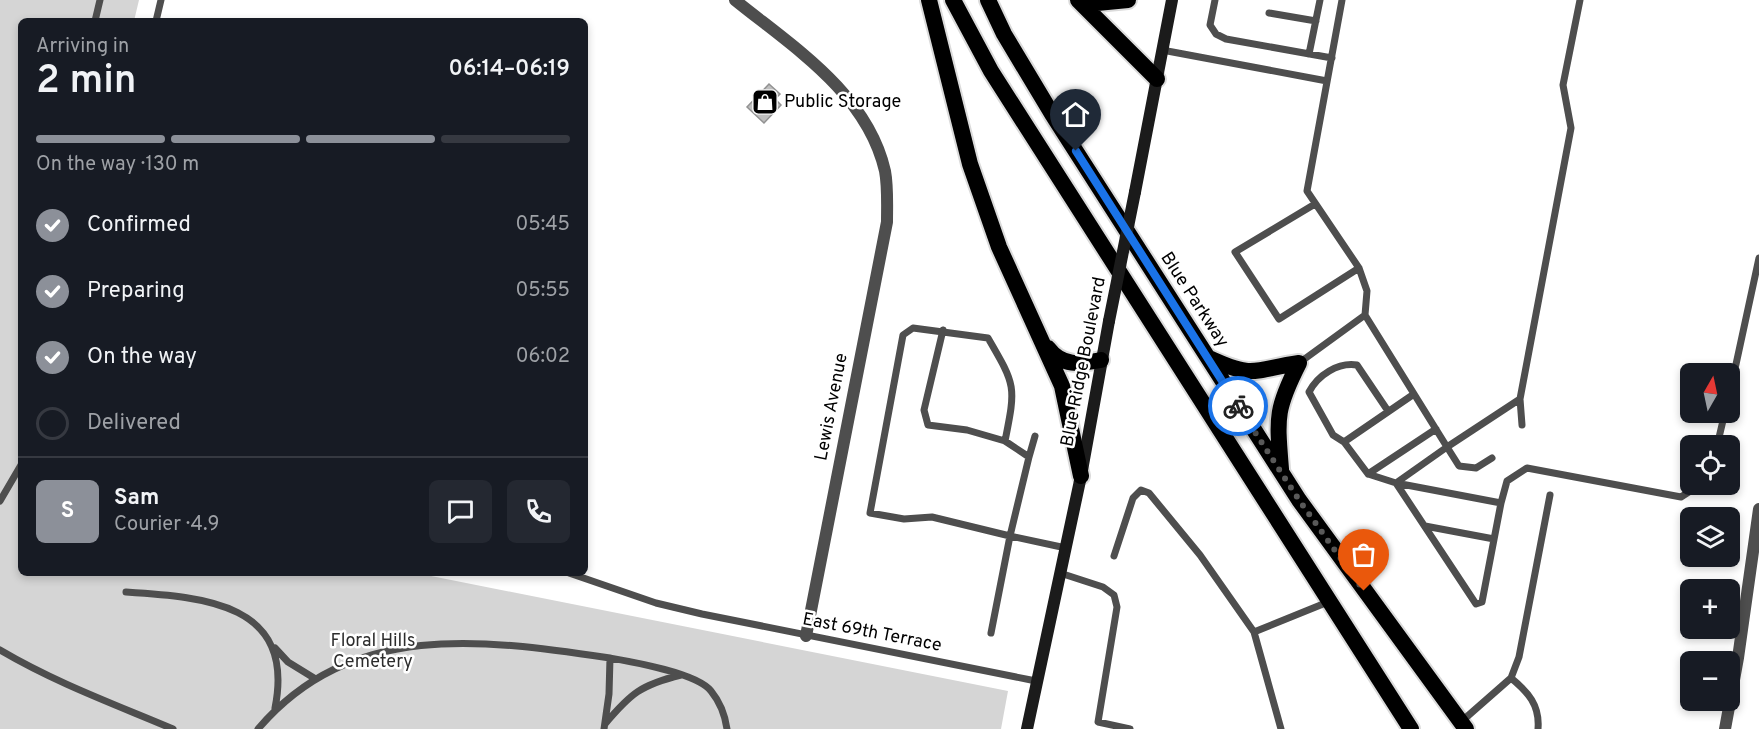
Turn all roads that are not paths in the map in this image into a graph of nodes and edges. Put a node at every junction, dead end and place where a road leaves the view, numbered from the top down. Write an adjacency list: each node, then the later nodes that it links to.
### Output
1 (100, 0): 16 (lane)
2 (161, 0): 17 (lane)
3 (735, 0): 66 (street, Lewis Avenue)
4 (929, 0): 29 (highway)
5 (953, 0): 63 (highway)
6 (988, 0): 30 (highway, Blue Parkway)
7 (1078, 0): 22 (highway)
8 (1088, 0): 9 (highway)
9 (1128, 0)
10 (1172, 0): 19 (main road, Blue Ridge Boulevard)
11 (1215, 0): 20 (lane)
12 (1320, 0): 18 (lane)
13 (1342, 0): 21 (lane)
14 (1580, 0): 35 (lane)
15 (1269, 13): 18 (lane)
16 (96, 18)
17 (157, 18)
18 (1316, 21): 20 (lane)
19 (1162, 50): 22 (main road, Blue Ridge Boulevard); 23 (lane)
20 (1309, 54): 21 (lane)
21 (1332, 58): 23 (lane)
22 (1157, 79): 31 (main road, Blue Ridge Boulevard, bridge)
23 (1327, 81): 24 (lane)
24 (1315, 204): 26 (lane); 26 (lane)
25 (1759, 258): 33 (lane)
26 (1359, 268): 27 (lane)
27 (1365, 315): 32 (lane); 34 (lane)
28 (943, 330): 40 (lane); 40 (lane); 56 (lane)
29 (1039, 334): 31 (highway); 48 (highway)
30 (1208, 358): 32 (highway); 46 (highway, Blue Parkway)
31 (1101, 360): 48 (main road, Blue Ridge Boulevard)
32 (1299, 363): 46 (highway)
33 (1736, 363)
34 (1414, 394): 36 (lane); 38 (lane)
35 (1520, 399): 37 (lane); 42 (lane)
36 (1388, 411): 41 (lane); 41 (lane)
37 (1522, 425)
38 (1436, 429): 42 (lane); 47 (lane)
39 (1035, 436): 43 (lane)
40 (1005, 441): 43 (lane)
41 (1344, 442): 47 (lane)
42 (1447, 447): 44 (lane); 49 (lane)
43 (1029, 457): 56 (lane)
44 (1492, 458)
45 (18, 470): 52 (lane)
46 (1282, 473): 75 (highway, Blue Parkway)
47 (1368, 474): 49 (lane)
48 (1081, 476): 58 (main road, Blue Ridge Boulevard)
49 (1396, 483): 53 (lane); 55 (lane)
50 (1550, 495): 72 (lane)
51 (1684, 495): 53 (lane)
52 (0, 501)
53 (1501, 503): 57 (lane)
54 (1759, 509): 85 (street)
55 (1425, 526): 57 (lane); 57 (lane)
56 (1011, 536): 58 (lane); 65 (lane)
57 (1494, 539)
58 (1066, 549): 60 (main road, Blue Ridge Boulevard)
59 (1114, 556): 64 (lane)
60 (1060, 573): 73 (main road, Blue Ridge Boulevard); 81 (lane)
61 (578, 576): 66 (lane, East 69th Terrace)
62 (126, 592): 67 (lane)
63 (1329, 602): 64 (lane); 83 (highway)
64 (1254, 632): 82 (lane)
65 (991, 633)
66 (806, 636): 73 (lane, East 69th Terrace)
67 (273, 646): 71 (lane); 74 (lane)
68 (0, 650): 77 (lane)
69 (610, 658): 70 (lane); 71 (lane); 76 (lane)
70 (681, 675): 76 (lane); 79 (lane)
71 (314, 678): 74 (lane)
72 (1511, 678): 75 (lane); 84 (lane)
73 (1036, 681): 80 (main road, Blue Ridge Boulevard)
74 (275, 708): 78 (lane)
75 (1463, 726)
76 (604, 727)
77 (173, 729)
78 (258, 729)
79 (727, 729)
80 (1027, 729)
81 (1130, 729)
82 (1281, 729)
83 (1411, 729)
84 (1538, 729)
85 (1725, 729)

